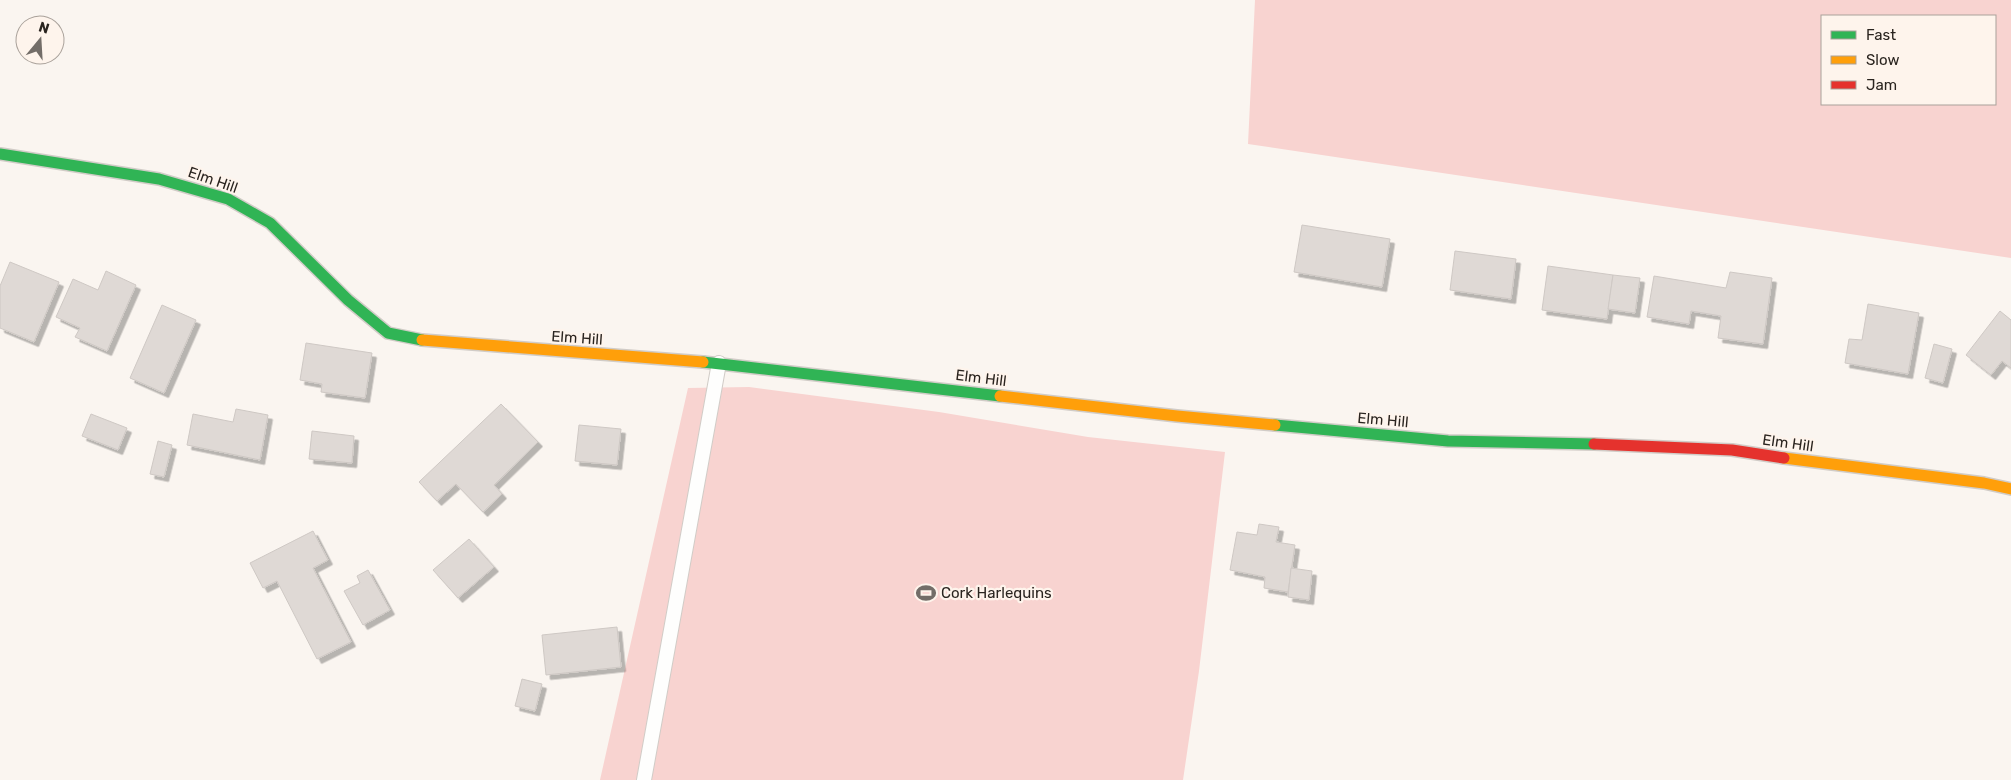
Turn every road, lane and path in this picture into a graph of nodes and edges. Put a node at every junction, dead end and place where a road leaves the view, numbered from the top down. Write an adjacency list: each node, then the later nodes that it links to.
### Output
1 (0, 154): 2 (street, Elm Hill)
2 (719, 363): 3 (street, Elm Hill); 4 (lane)
3 (2011, 489)
4 (644, 780)

